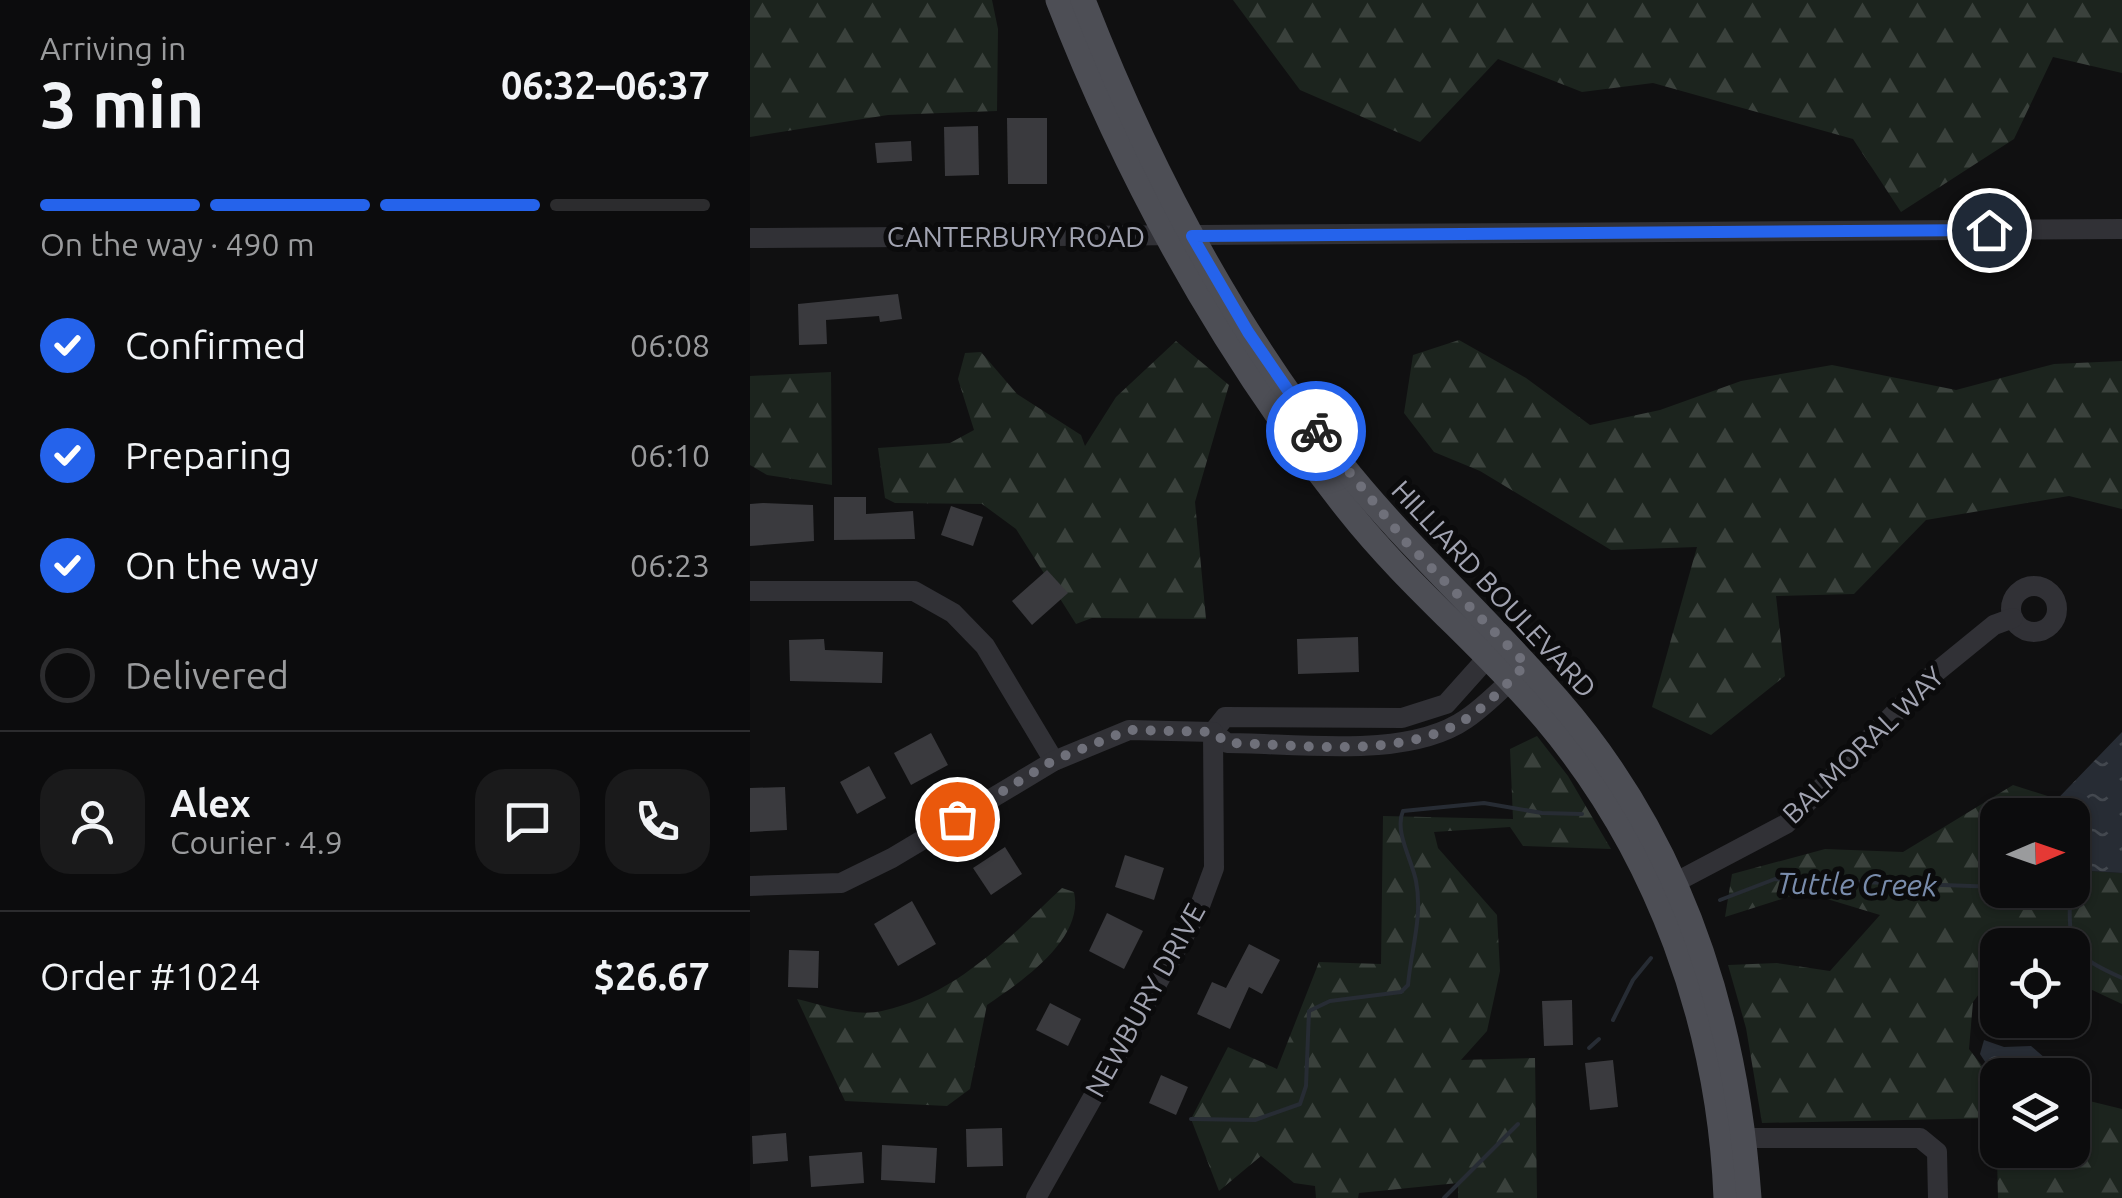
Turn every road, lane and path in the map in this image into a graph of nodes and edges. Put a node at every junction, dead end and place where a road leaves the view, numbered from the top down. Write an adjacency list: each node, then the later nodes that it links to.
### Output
1 (1058, 0): 4 (main road, HILLIARD BOULEVARD)
2 (1083, 0): 5 (main road, HILLIARD BOULEVARD)
3 (2122, 229): 5 (street, CANTERBURY ROAD)
4 (1164, 236): 5 (street, CANTERBURY ROAD); 6 (street, CANTERBURY ROAD); 9 (main road, HILLIARD BOULEVARD)
5 (1192, 236): 9 (main road, HILLIARD BOULEVARD)
6 (750, 238)
7 (750, 591): 12 (street)
8 (2013, 618): 14 (street, BALMORAL WAY)
9 (1495, 649): 10 (main road, HILLIARD BOULEVARD); 11 (street)
10 (1518, 673): 11 (street); 14 (main road, HILLIARD BOULEVARD)
11 (1213, 732): 12 (street); 16 (street, NEWBURY DRIVE)
12 (1054, 760): 13 (street)
13 (750, 886)
14 (1665, 888): 15 (main road, HILLIARD BOULEVARD)
15 (1733, 1138): 17 (main road, HILLIARD BOULEVARD); 18 (main road, HILLIARD BOULEVARD); 19 (street)
16 (1036, 1198)
17 (1726, 1198)
18 (1749, 1198)
19 (1938, 1198)

